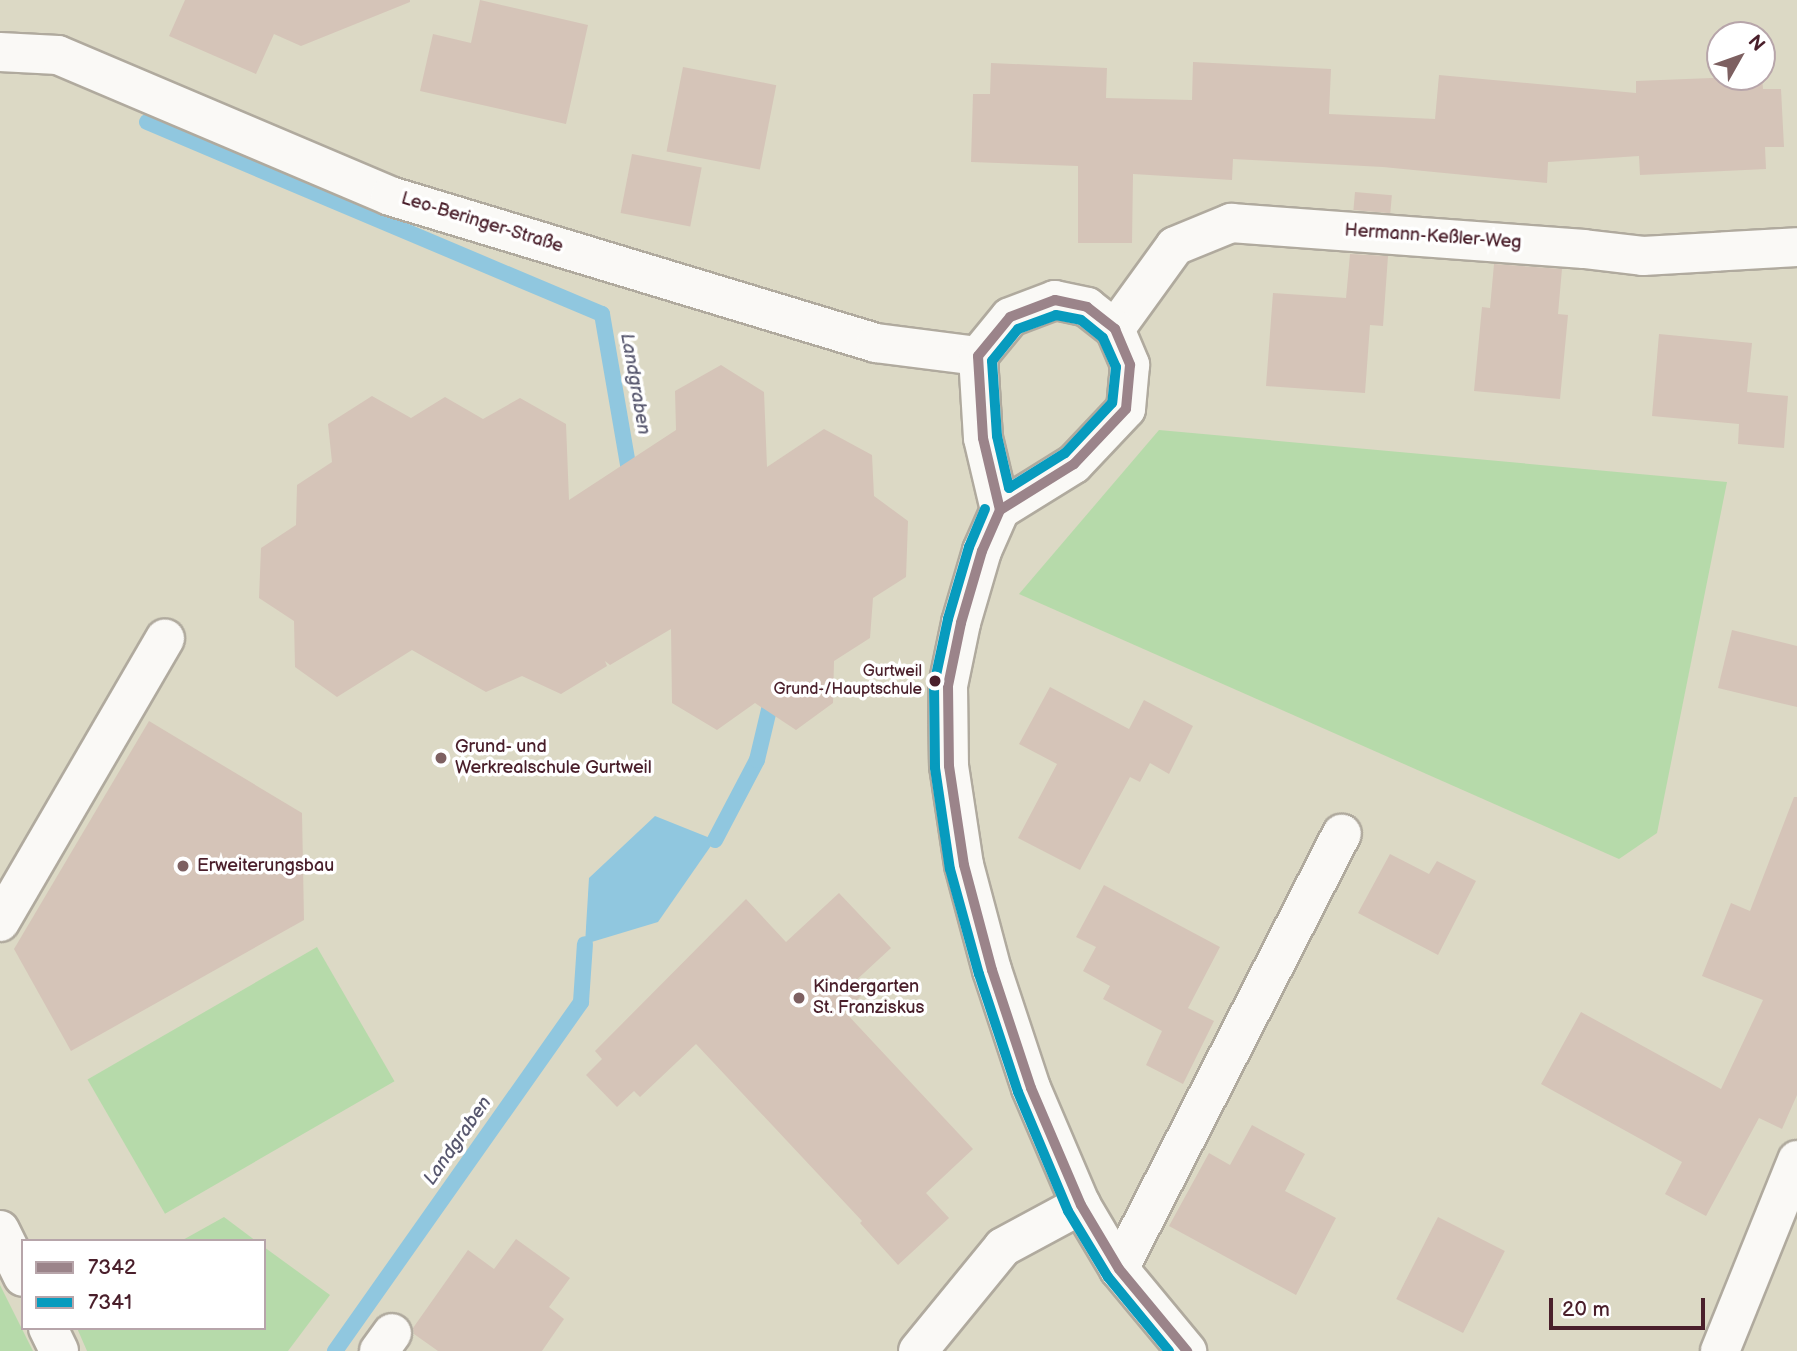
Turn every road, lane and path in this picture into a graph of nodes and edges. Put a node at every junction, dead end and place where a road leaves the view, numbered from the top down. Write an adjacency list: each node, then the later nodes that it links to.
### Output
1 (0, 52): 4 (street, Leo-Beringer-Straße)
2 (1797, 247): 3 (street, Hermann-Keßler-Weg)
3 (1115, 329): 4 (street); 5 (street)
4 (978, 356): 5 (street)
5 (1000, 510): 10 (street)
6 (164, 639): 8 (street)
7 (1342, 834): 12 (street)
8 (0, 922)
9 (1797, 1160): 18 (street)
10 (1081, 1205): 12 (street); 16 (street)
11 (0, 1230): 13 (street)
12 (1119, 1269): 17 (street)
13 (21, 1273)
14 (49, 1330): 15 (street)
15 (59, 1351)
16 (918, 1351)
17 (1187, 1351)
18 (1720, 1351)

